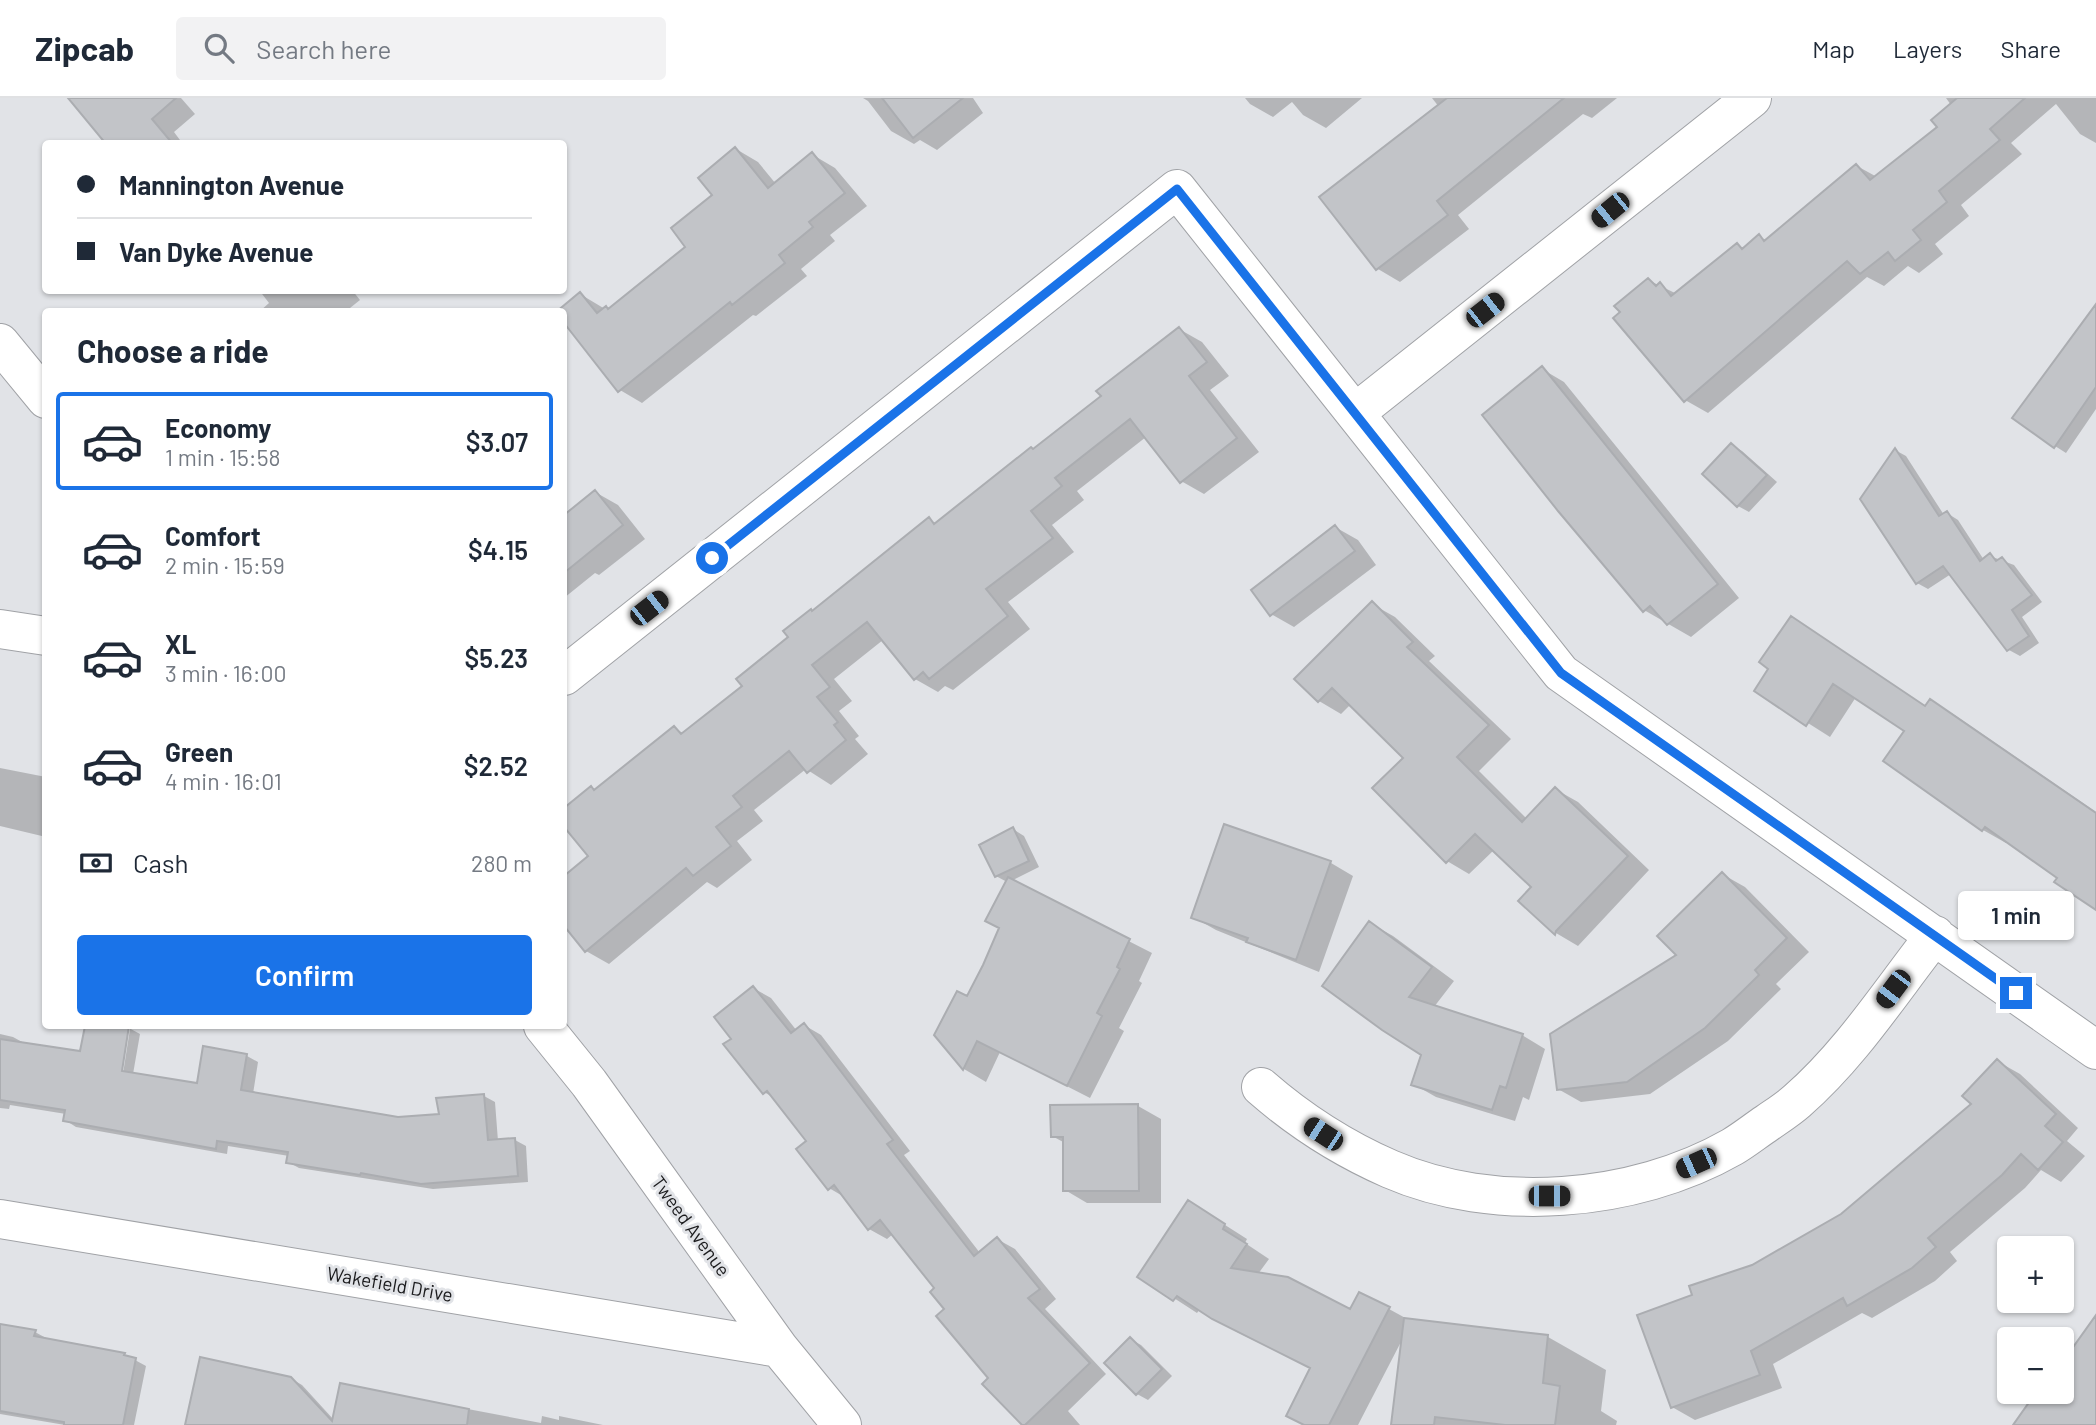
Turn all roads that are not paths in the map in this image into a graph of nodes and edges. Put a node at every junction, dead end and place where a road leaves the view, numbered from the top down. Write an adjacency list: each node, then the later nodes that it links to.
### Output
1 (1752, 98): 4 (street)
2 (0, 343): 3 (street)
3 (42, 394)
4 (1355, 413): 7 (street); 8 (street)
5 (0, 629): 6 (street)
6 (42, 635)
7 (567, 674)
8 (1936, 935): 10 (street); 11 (street)
9 (545, 1029): 13 (street, Tweed Avenue)
10 (2096, 1050)
11 (1261, 1087)
12 (0, 1219): 13 (street, Wakefield Drive)
13 (779, 1348): 14 (street, Tweed Avenue)
14 (842, 1425)

